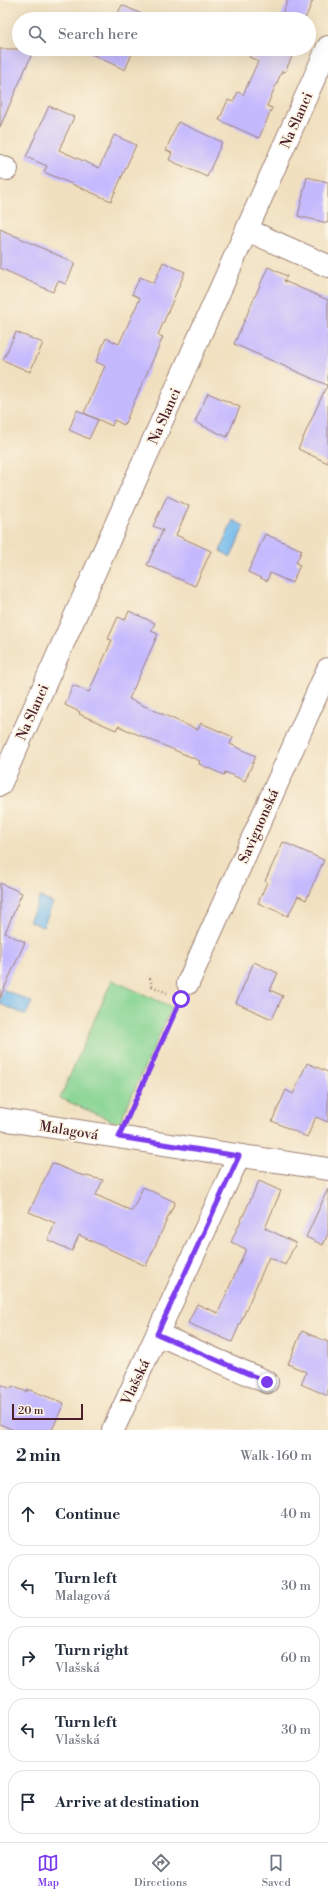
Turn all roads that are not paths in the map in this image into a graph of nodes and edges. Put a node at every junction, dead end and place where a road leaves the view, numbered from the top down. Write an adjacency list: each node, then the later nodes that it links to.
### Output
1 (328, 47): 2 (street, Na Slanci)
2 (247, 230): 3 (street); 5 (street, Na Slanci)
3 (328, 266)
4 (328, 669): 7 (street, Savignonská)
5 (8, 751): 6 (street, Na Slanci)
6 (0, 785)
7 (181, 993)
8 (0, 1119): 9 (street, Malagová)
9 (239, 1156): 10 (street, Malagová); 11 (street, Vlašská)
10 (328, 1169)
11 (157, 1334): 12 (street); 13 (street, Vlašská)
12 (267, 1382)
13 (113, 1430)

